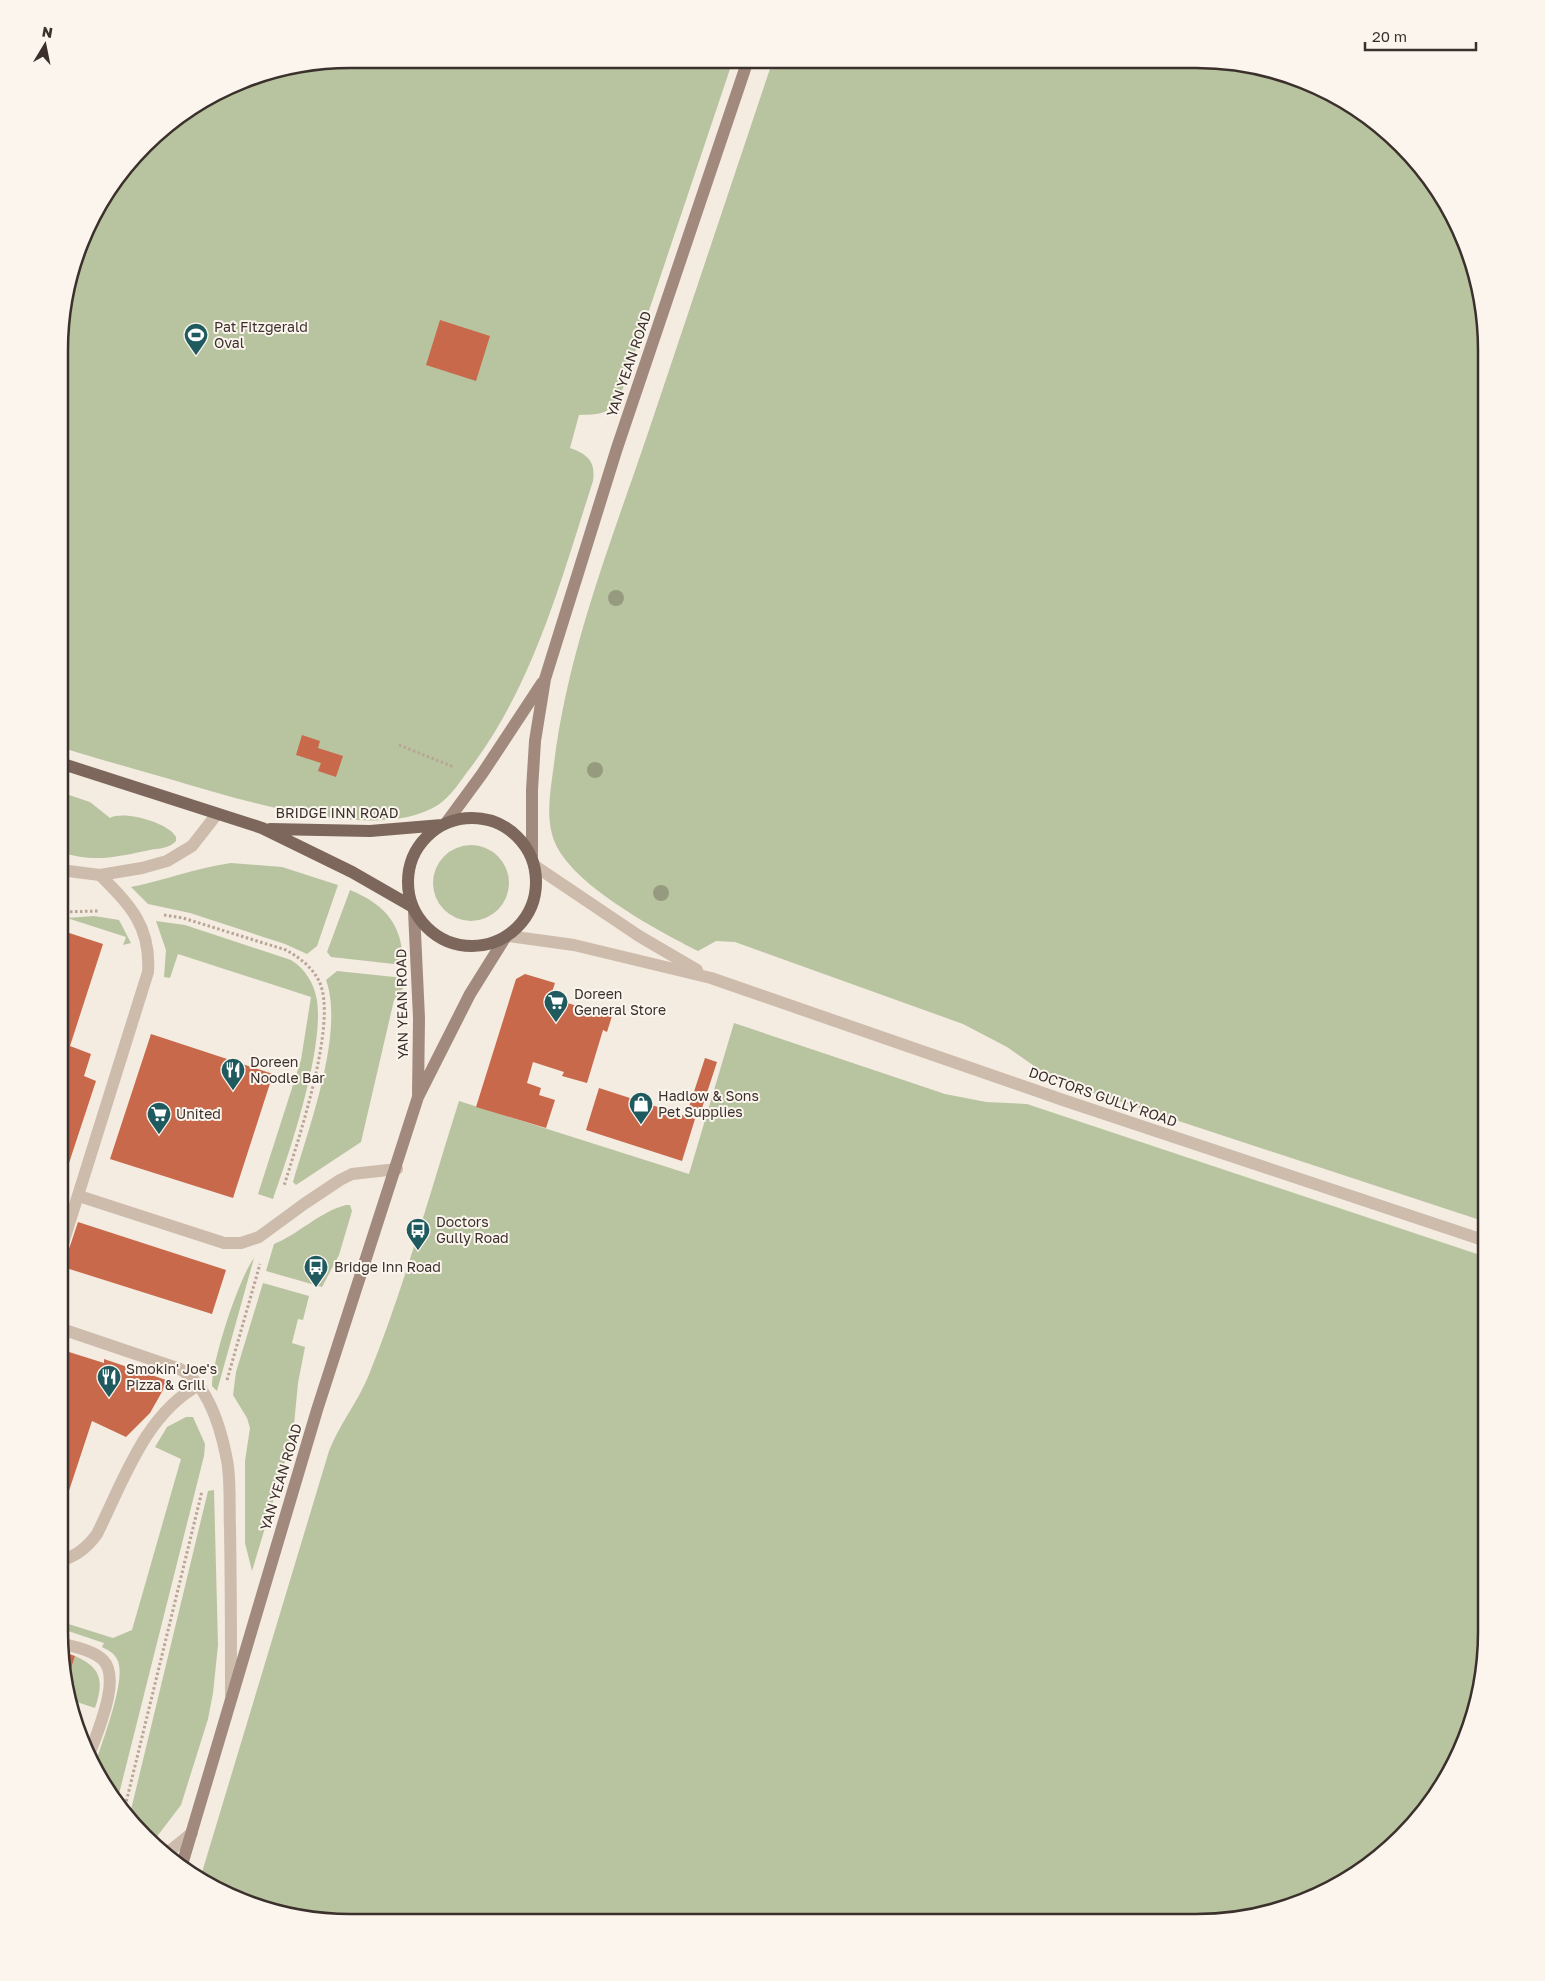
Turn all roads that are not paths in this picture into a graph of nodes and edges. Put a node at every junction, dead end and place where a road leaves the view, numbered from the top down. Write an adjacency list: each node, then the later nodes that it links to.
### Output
1 (746, 67): 2 (main road, YAN YEAN ROAD)
2 (545, 679): 5 (main road, YAN YEAN ROAD); 7 (main road, YAN YEAN ROAD)
3 (68, 766): 4 (main road, BRIDGE INN ROAD)
4 (217, 814): 6 (main road, BRIDGE INN ROAD); 9 (street)
5 (444, 824): 6 (main road, BRIDGE INN ROAD); 7 (main road); 10 (main road)
6 (262, 828): 10 (main road, BRIDGE INN ROAD)
7 (533, 861): 11 (main road); 12 (street, DOCTORS GULLY ROAD)
8 (68, 871): 9 (street)
9 (100, 876): 15 (street)
10 (414, 909): 11 (main road); 13 (main road, YAN YEAN ROAD)
11 (506, 937): 12 (street, DOCTORS GULLY ROAD); 13 (main road, YAN YEAN ROAD)
12 (711, 978): 17 (street, DOCTORS GULLY ROAD)
13 (418, 1097): 14 (main road, YAN YEAN ROAD)
14 (397, 1168): 15 (street); 22 (main road, YAN YEAN ROAD)
15 (79, 1196): 16 (street)
16 (68, 1223)
17 (1478, 1238)
18 (68, 1331): 19 (street)
19 (199, 1385): 20 (street); 22 (street)
20 (68, 1559)
21 (68, 1646): 23 (street)
22 (231, 1698): 24 (main road, YAN YEAN ROAD)
23 (92, 1746)
24 (192, 1832): 25 (street); 26 (main road, YAN YEAN ROAD)
25 (171, 1850)
26 (184, 1859)

